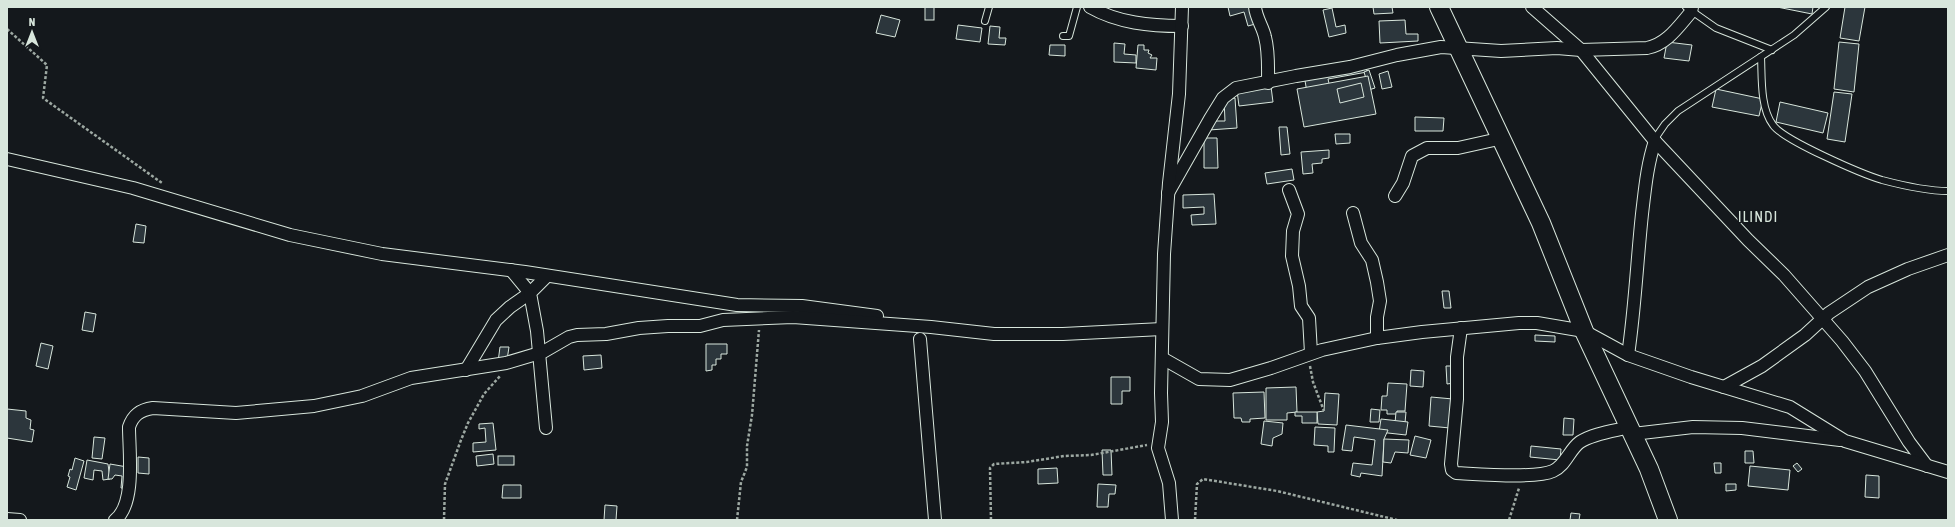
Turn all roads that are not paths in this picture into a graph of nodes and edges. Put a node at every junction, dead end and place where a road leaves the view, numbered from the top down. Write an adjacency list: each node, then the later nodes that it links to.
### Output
1 (989, 7): 10 (lane)
2 (1077, 7): 12 (lane)
3 (1090, 7): 11 (street)
4 (1182, 7): 11 (street)
5 (1255, 7): 17 (street)
6 (1438, 7): 13 (street)
7 (1532, 7): 14 (street)
8 (1826, 7): 15 (lane)
9 (1690, 9): 14 (street); 15 (lane)
10 (985, 21)
11 (1182, 26): 23 (street)
12 (1062, 36)
13 (1458, 48): 14 (street); 17 (street); 18 (street)
14 (1581, 50): 19 (street)
15 (1772, 50): 16 (lane)
16 (1761, 57): 19 (lane); 22 (lane)
17 (1268, 83): 23 (street)
18 (1499, 134): 24 (street); 34 (street)
19 (1655, 141): 30 (street); 39 (street)
20 (7, 159): 27 (street)
21 (1289, 190): 38 (street)
22 (1948, 191)
23 (1168, 193): 33 (street)
24 (1395, 196)
25 (1353, 213): 35 (street)
26 (1948, 255): 30 (street)
27 (511, 270): 28 (street); 29 (street)
28 (547, 276): 29 (street); 31 (street)
29 (530, 293): 37 (street); 41 (street)
30 (1822, 320): 42 (street); 46 (street)
31 (931, 327): 33 (street); 37 (street)
32 (1461, 328): 34 (street); 35 (street); 44 (street)
33 (1162, 329): 40 (street)
34 (1584, 331): 39 (street); 44 (street)
35 (1377, 338): 38 (street)
36 (920, 339): 51 (street)
37 (539, 353): 41 (street); 43 (street)
38 (1310, 353): 40 (street)
39 (1628, 355): 42 (street)
40 (1162, 358): 52 (street)
41 (466, 370): 50 (street)
42 (1724, 386): 45 (street)
43 (546, 428)
44 (1632, 431): 45 (street); 53 (street)
45 (1845, 441): 46 (street)
46 (1926, 466): 47 (street)
47 (1948, 472)
48 (7, 519): 49 (street)
49 (20, 520)
50 (115, 520)
51 (935, 520)
52 (1172, 520)
53 (1668, 520)

